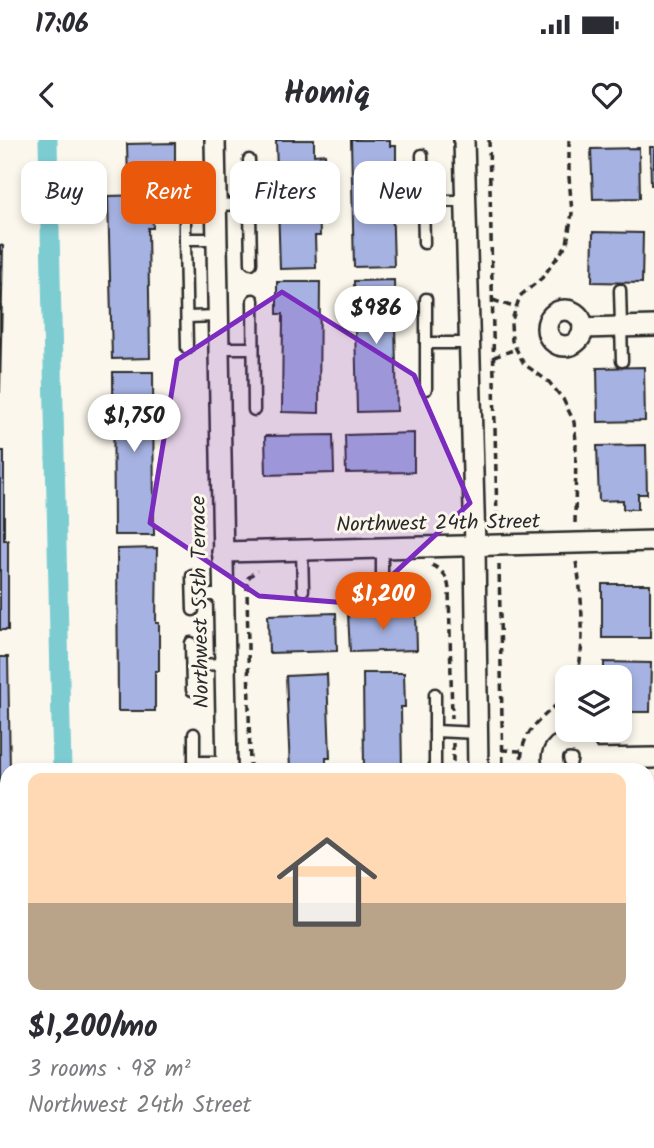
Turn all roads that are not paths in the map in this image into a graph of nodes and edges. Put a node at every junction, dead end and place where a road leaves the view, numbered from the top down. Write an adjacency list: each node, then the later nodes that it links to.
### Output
1 (215, 140): 4 (street, Northwest 55th Terrace)
2 (464, 140): 7 (street)
3 (422, 155): 5 (lane)
4 (215, 161)
5 (422, 161)
6 (446, 201): 7 (lane)
7 (466, 201): 26 (street)
8 (216, 205): 9 (lane); 14 (street, Northwest 55th Terrace)
9 (230, 205)
10 (185, 224): 13 (lane)
11 (250, 224): 16 (lane)
12 (424, 224): 15 (lane)
13 (185, 239): 14 (lane); 21 (lane)
14 (217, 239): 20 (street, Northwest 55th Terrace)
15 (424, 243)
16 (251, 263)
17 (620, 290): 23 (lane)
18 (426, 299): 25 (lane)
19 (253, 300): 29 (lane)
20 (218, 316): 21 (lane); 28 (street, Northwest 55th Terrace)
21 (187, 317): 27 (lane)
22 (654, 326): 23 (street)
23 (621, 327): 24 (street); 30 (lane)
24 (583, 328)
25 (426, 342): 26 (lane); 31 (lane)
26 (470, 343): 34 (street)
27 (187, 348)
28 (219, 348): 29 (lane); 37 (street, Northwest 55th Terrace)
29 (253, 348): 32 (lane)
30 (622, 361)
31 (426, 389)
32 (254, 410)
33 (654, 541): 34 (street, Northwest 24th Street)
34 (475, 546): 35 (street, Northwest 24th Street); 50 (street)
35 (382, 548): 36 (street, Northwest 24th Street); 39 (lane)
36 (302, 550): 37 (street, Northwest 24th Street); 40 (lane)
37 (222, 552): 42 (street, Northwest 55th Terrace)
38 (192, 576): 41 (lane)
39 (382, 588)
40 (303, 590)
41 (193, 595): 42 (lane); 43 (lane)
42 (223, 595): 45 (street, Northwest 55th Terrace)
43 (193, 610)
44 (191, 643): 46 (lane)
45 (225, 664): 46 (lane); 54 (street, Northwest 55th Terrace)
46 (192, 665): 47 (lane)
47 (192, 690)
48 (435, 694): 49 (lane)
49 (435, 731): 50 (lane); 55 (lane)
50 (478, 733): 56 (street)
51 (194, 734): 53 (lane)
52 (654, 758): 59 (street)
53 (194, 763)
54 (227, 763)
55 (435, 763)
56 (478, 763)
57 (554, 763): 58 (street)
58 (587, 763)
59 (606, 763)

